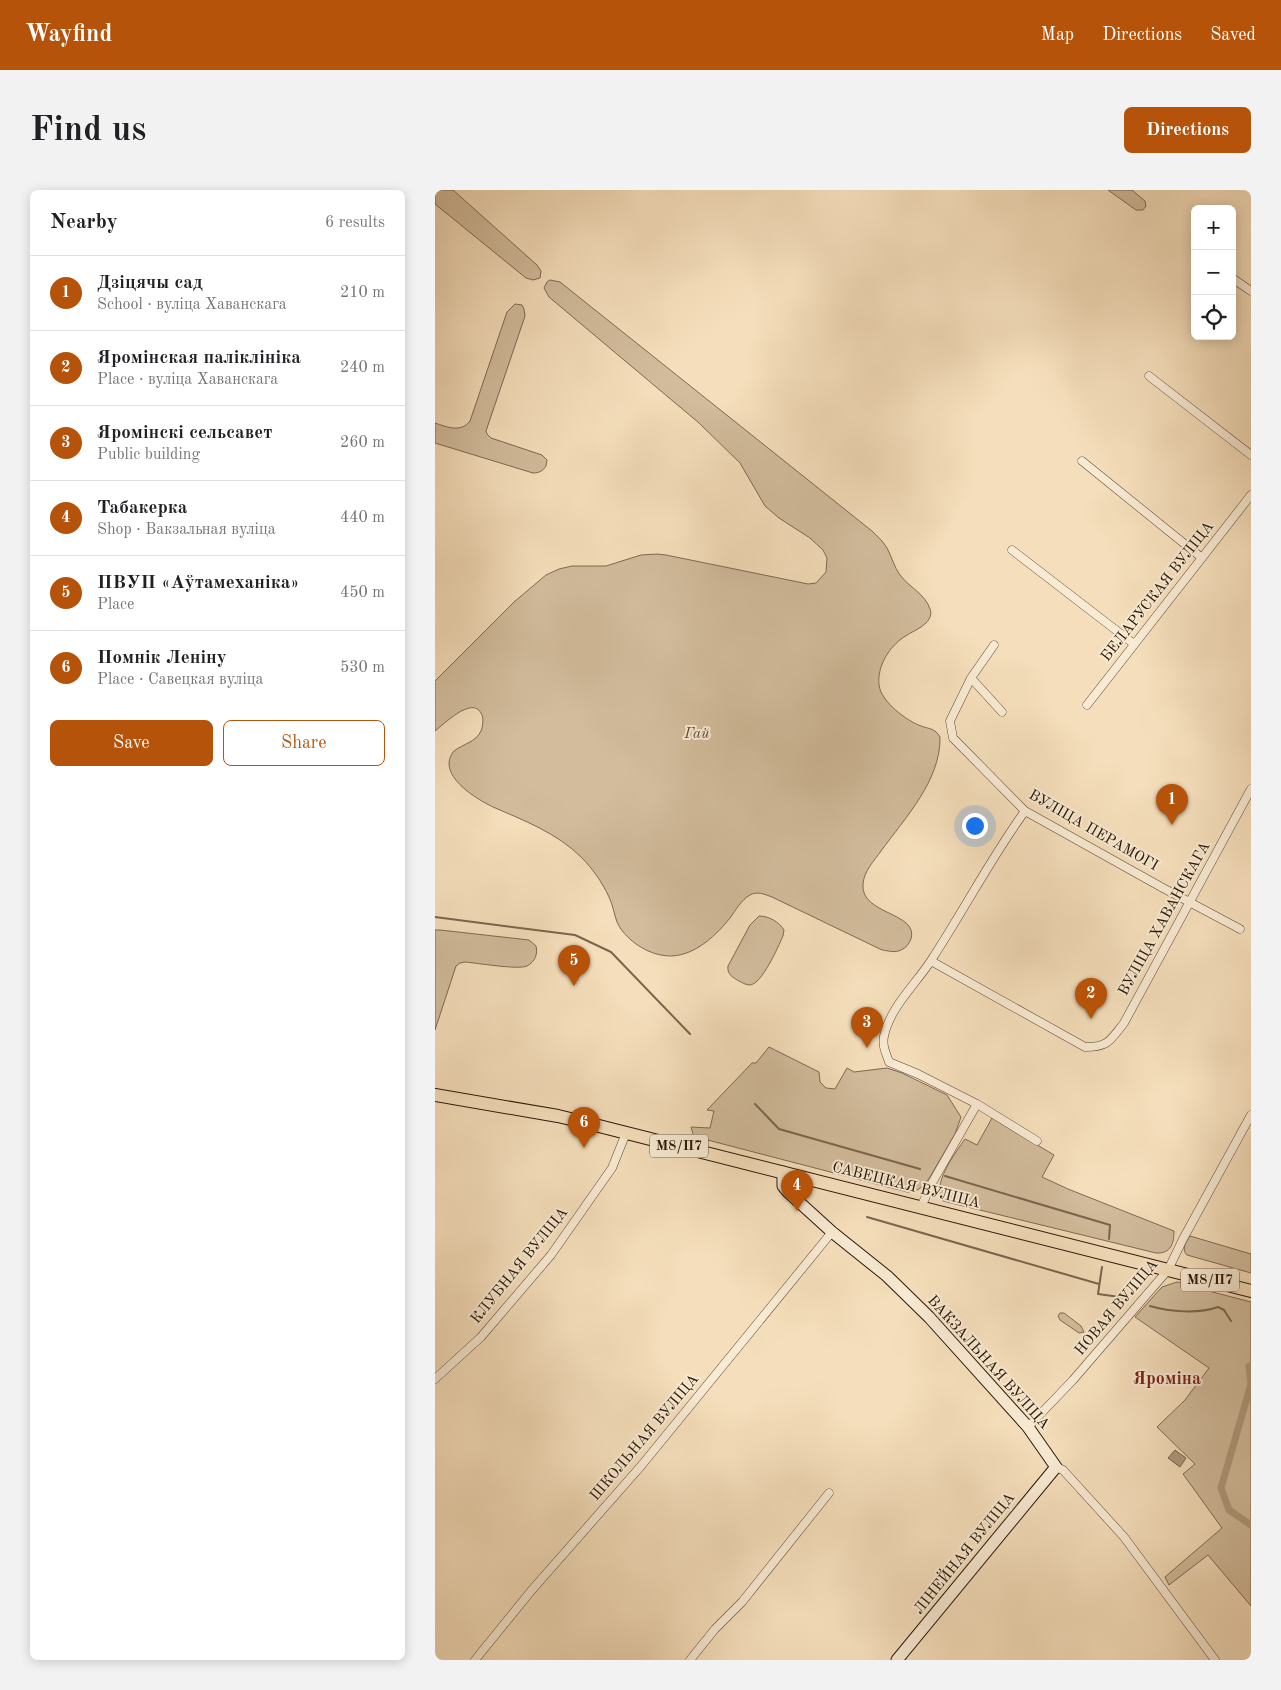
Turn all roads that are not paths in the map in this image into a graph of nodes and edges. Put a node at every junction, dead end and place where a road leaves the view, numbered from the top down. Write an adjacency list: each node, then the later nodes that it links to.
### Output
1 (1236, 281): 2 (street)
2 (1251, 291)
3 (1149, 376): 4 (street)
4 (1251, 455)
5 (1082, 461): 8 (street)
6 (1251, 495): 8 (street, БЕЛАРУСКАЯ ВУЛІЦА)
7 (1012, 550): 9 (street)
8 (1202, 558): 9 (street, БЕЛАРУСКАЯ ВУЛІЦА)
9 (1134, 644): 12 (street, БЕЛАРУСКАЯ ВУЛІЦА)
10 (994, 645): 11 (street, ВУЛІЦА ПЕРАМОГІ)
11 (971, 678): 13 (street); 15 (street, ВУЛІЦА ПЕРАМОГІ)
12 (1087, 705)
13 (1003, 712)
14 (1251, 789): 16 (street, ВУЛІЦА ХАВАНСКАГА)
15 (1025, 811): 16 (street, ВУЛІЦА ПЕРАМОГІ); 18 (street)
16 (1190, 903): 17 (street, ВУЛІЦА ПЕРАМОГІ); 18 (street, ВУЛІЦА ХАВАНСКАГА)
17 (1240, 929)
18 (931, 961): 20 (street)
19 (435, 1095): 22 (main road, САВЕЦКАЯ ВУЛІЦА / М8/П7)
20 (977, 1104): 23 (street); 25 (street)
21 (1251, 1115): 27 (street, НОВАЯ ВУЛІЦА)
22 (626, 1132): 24 (main road, САВЕЦКАЯ ВУЛІЦА / М8/П7); 29 (street, КЛУБНАЯ ВУЛІЦА)
23 (1037, 1141)
24 (783, 1172): 25 (main road, САВЕЦКАЯ ВУЛІЦА / М8/П7); 26 (street, ВАКЗАЛЬНАЯ ВУЛІЦА)
25 (921, 1207): 27 (main road, САВЕЦКАЯ ВУЛІЦА / М8/П7)
26 (832, 1232): 30 (street, ВАКЗАЛЬНАЯ ВУЛІЦА); 33 (street, ШКОЛЬНАЯ ВУЛІЦА)
27 (1168, 1270): 28 (main road, САВЕЦКАЯ ВУЛІЦА / М8/П7); 30 (street, НОВАЯ ВУЛІЦА)
28 (1251, 1291)
29 (435, 1379)
30 (1028, 1427): 31 (street, ВАКЗАЛЬНАЯ ВУЛІЦА)
31 (1056, 1467): 35 (street, ЛІНЕЙНАЯ ВУЛІЦА); 36 (street, ВАКЗАЛЬНАЯ ВУЛІЦА)
32 (829, 1493): 34 (street)
33 (475, 1660)
34 (690, 1660)
35 (897, 1660)
36 (1215, 1660)

